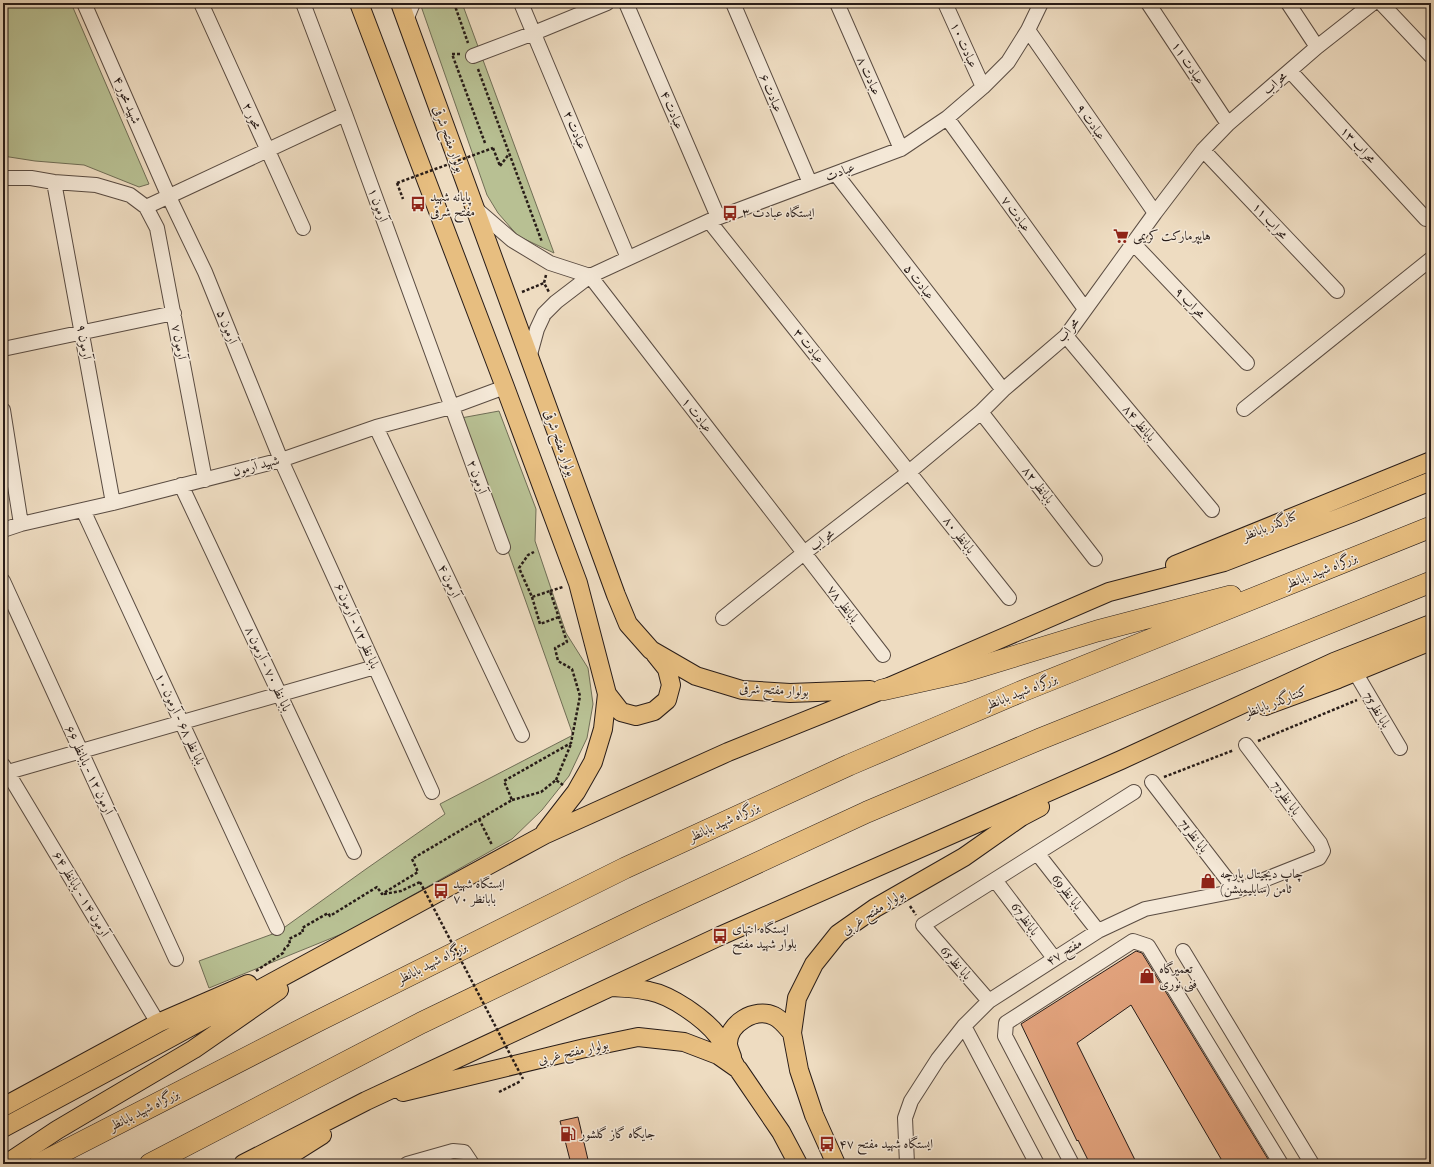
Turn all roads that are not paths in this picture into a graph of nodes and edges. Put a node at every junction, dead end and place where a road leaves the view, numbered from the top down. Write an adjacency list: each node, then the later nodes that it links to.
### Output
1 (84, 3): 36 (street, شهید محور ۴)
2 (201, 3): 29 (street, محور ۲)
3 (303, 3): 26 (street, آرمون ۱)
4 (359, 3): 55 (main road)
5 (400, 3): 18 (main road, بولوار مفتح شرقی)
6 (413, 3): 18 (street)
7 (521, 3): 20 (street, عبادت ۲)
8 (607, 3): 20 (street)
9 (626, 3): 40 (street, عبادت ۴)
10 (733, 3): 35 (street, عبادت ۶)
11 (837, 3): 30 (street, عبادت ۸)
12 (945, 3): 25 (street, عبادت ۱۰)
13 (1041, 3): 19 (street, عبادت)
14 (1148, 3): 28 (street, عبادت ۱۱)
15 (1288, 3): 21 (street)
16 (1373, 3): 21 (street, محراب)
17 (1381, 3): 23 (street)
18 (406, 20): 38 (main road, بولوار مفتح شرقی)
19 (1028, 30): 25 (street, عبادت); 39 (street, عبادت ۹)
20 (534, 33): 22 (street); 44 (street, عبادت ۲)
21 (1317, 47): 24 (street, محراب)
22 (473, 56)
23 (1431, 56)
24 (1290, 71): 28 (street, محراب); 41 (street, محراب ۱۳)
25 (983, 87): 27 (street, عبادت)
26 (345, 114): 29 (street); 57 (street, آرمون ۱)
27 (947, 118): 30 (street, عبادت); 48 (street, عبادت ۷)
28 (1228, 124): 31 (street, محراب)
29 (267, 149): 36 (street); 42 (street, محور ۲)
30 (901, 149): 32 (street, عبادت)
31 (1203, 150): 39 (street, محراب); 47 (street, محراب ۱۱)
32 (836, 174): 35 (street, عبادت); 56 (street, عبادت ۵)
33 (3, 178): 34 (street)
34 (54, 182): 37 (street); 50 (street, آرمون ۹)
35 (810, 183): 40 (street, عبادت)
36 (169, 197): 37 (street); 62 (street, آرمون ۵)
37 (146, 207): 49 (street, آرمون ۷)
38 (474, 207): 46 (street); 53 (main road, بولوار مفتح شرقی)
39 (1155, 213): 43 (street, محراب)
40 (714, 219): 44 (street, عبادت); 64 (street, عبادت ۳)
41 (1426, 219)
42 (303, 228)
43 (1133, 243): 48 (street, محراب); 54 (street, محراب ۹)
44 (628, 258): 46 (street, عبادت)
45 (1431, 259): 58 (street)
46 (590, 276): 53 (street, عبادت); 75 (street, عبادت ۱)
47 (1337, 292)
48 (1085, 309): 51 (street, محراب)
49 (174, 313): 50 (street); 65 (street, آرمون ۷)
50 (82, 332): 52 (street); 68 (street, آرمون ۹)
51 (1066, 336): 56 (street, محراب); 70 (street, بابانظر ۸۴)
52 (3, 349)
53 (528, 358): 85 (main road, بولوار مفتح شرقی)
54 (1247, 363)
55 (505, 387): 57 (street, شهید آرمون); 91 (main road)
56 (1003, 390): 60 (street, محراب)
57 (451, 407): 61 (street, شهید آرمون); 74 (street, آرمون ۲)
58 (1244, 409)
59 (3, 410): 71 (street)
60 (981, 412): 64 (street, محراب); 76 (street, بابانظر ۸۲)
61 (376, 427): 62 (street, شهید آرمون); 93 (street, آرمون ۴)
62 (281, 460): 65 (street, شهید آرمون); 87 (street, بابا نظر ۷۲ - آرمون ۶)
63 (1431, 461): 80 (main road, کنارگذر بابانظر)
64 (909, 472): 75 (street, محراب); 81 (street, بابانظر ۸۰)
65 (205, 480): 67 (street, شهید آرمون)
66 (1431, 481): 80 (main road)
67 (181, 485): 68 (street, شهید آرمون); 90 (street, بابا نظر ۷۰ - آرمون ۸)
68 (113, 503): 69 (street, شهید آرمون)
69 (83, 510): 71 (street, شهید آرمون); 92 (street, بابا نظر ۶۸ - آرمون ۱۰)
70 (1212, 510)
71 (21, 524): 73 (street, شهید آرمون)
72 (1431, 528): 77 (highway, بزرگراه شهید بابانظر)
73 (3, 530)
74 (502, 546)
75 (804, 553): 82 (street, محراب); 86 (street, بابانظر ۷۸)
76 (1095, 559)
77 (1322, 571): 89 (highway); 125 (highway, بزرگراه شهید بابانظر)
78 (3, 581): 96 (street, آرمون ۱۲ - بابانظر ۶۶)
79 (1431, 582): 126 (highway)
80 (1109, 592): 89 (main road)
81 (1009, 598)
82 (723, 618)
83 (1431, 624): 97 (main road)
84 (1431, 641): 88 (main road, کنتارگذر بابانظر)
85 (651, 650): 89 (main road, بولوار مفتح شرقی); 91 (main road)
86 (882, 655)
87 (375, 667): 90 (street); 100 (street, بابا نظر ۷۲ - آرمون ۶)
88 (1355, 672): 95 (street, بابا نظر75); 97 (main road, کنتارگذر بابانظر)
89 (882, 690): 102 (main road)
90 (280, 694): 92 (street); 104 (street, بابا نظر ۷۰ - آرمون ۸)
91 (607, 694): 102 (main road)
92 (182, 722): 96 (street); 108 (street, بابا نظر ۶۸ - آرمون ۱۰)
93 (522, 735)
94 (1246, 745): 103 (street, بابا نظر73)
95 (1400, 748)
96 (81, 752): 98 (street); 113 (street, آرمون ۱۲ - بابانظر ۶۶)
97 (1121, 760): 114 (main road); 118 (main road, بولوار مفتح غربی)
98 (6, 768): 116 (street, آرمون ۱۴ - بابانظر ۶۴)
99 (1152, 782): 107 (street, بابا نظر71)
100 (432, 792)
101 (1134, 792): 105 (street)
102 (544, 834): 110 (main road)
103 (1323, 851): 107 (street, مفتح ۴۷)
104 (354, 852)
105 (1037, 853): 106 (street); 109 (street, بابا نظر69)
106 (995, 880): 112 (street, بابانظر67); 115 (street, بابا نظر65)
107 (1236, 891): 109 (street, مفتح ۴۷)
108 (277, 928)
109 (1098, 931): 112 (street, مفتح ۴۷)
110 (362, 933): 116 (main road); 122 (main road); 124 (main road)
111 (1183, 952): 138 (street)
112 (1054, 958): 115 (street, مفتح ۴۷)
113 (176, 959)
114 (610, 987): 119 (main road); 120 (main road)
115 (990, 1001): 117 (street, مفتح ۴۷)
116 (158, 1023): 121 (main road)
117 (964, 1026): 134 (street, مفتح ۴۷); 135 (street)
118 (792, 1033): 119 (main road); 133 (main road, بولوار مفتح غربی)
119 (738, 1069): 120 (main road, بولوار مفتح غربی); 132 (main road, بولوار مفتح غربی)
120 (366, 1101): 123 (main road); 127 (main road)
121 (3, 1107)
122 (3, 1128)
123 (327, 1132): 128 (main road); 129 (street)
124 (6, 1164)
125 (38, 1164)
126 (150, 1164)
127 (243, 1164)
128 (276, 1164)
129 (292, 1164)
130 (407, 1164): 131 (street)
131 (472, 1164)
132 (798, 1164)
133 (836, 1164)
134 (907, 1164)
135 (1037, 1164)
136 (1072, 1164): 137 (street)
137 (1281, 1164)
138 (1312, 1164)

